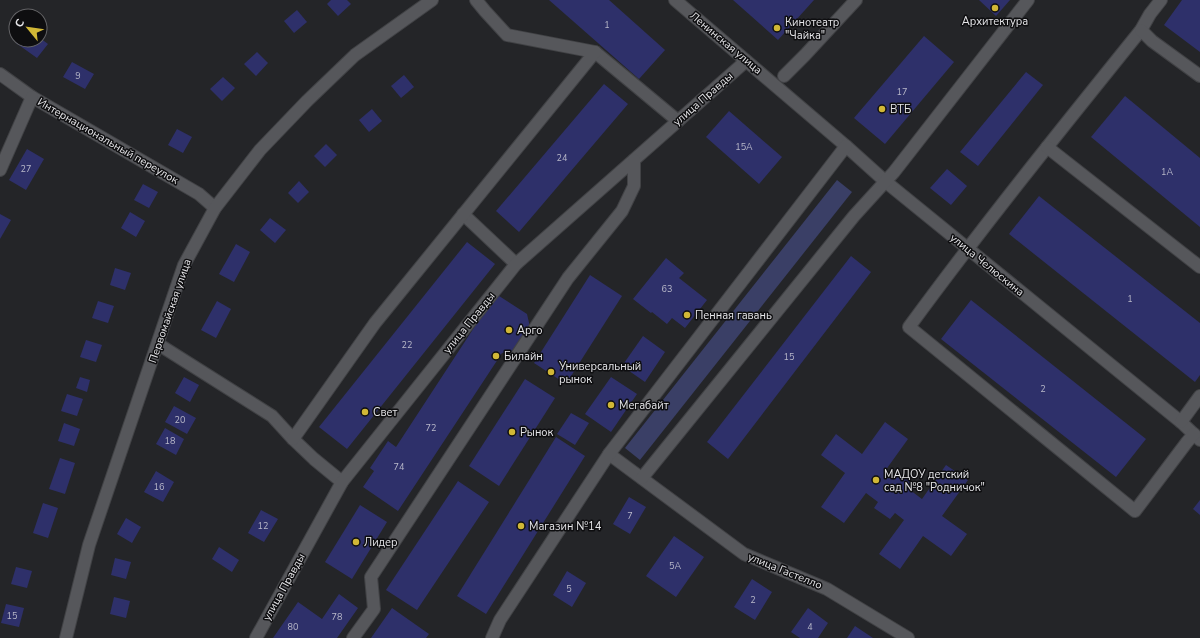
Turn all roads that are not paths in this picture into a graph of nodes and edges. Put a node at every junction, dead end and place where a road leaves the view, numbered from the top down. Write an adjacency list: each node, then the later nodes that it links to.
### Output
1 (432, 0): 21 (street, Первомайская улица)
2 (476, 0): 8 (street)
3 (675, 0): 9 (street, Ленинская улица)
4 (856, 0): 11 (street)
5 (1028, 0): 20 (street)
6 (1161, 0): 7 (street)
7 (1142, 30): 12 (street); 17 (street)
8 (595, 52): 15 (street); 22 (street)
9 (746, 60): 13 (street, Ленинская улица); 15 (street, улица Правды)
10 (0, 74): 14 (street, Интернациональный переулок)
11 (784, 76)
12 (1200, 76)
13 (777, 87): 16 (street, улица Челюскина)
14 (32, 97): 19 (street); 21 (street, Интернациональный переулок)
15 (678, 121): 18 (street, улица Правды)
16 (846, 146): 20 (street, улица Челюскина); 31 (street)
17 (1047, 147): 23 (street); 25 (street)
18 (634, 160): 24 (street, улица Правды); 36 (street)
19 (0, 170)
20 (886, 182): 23 (street, улица Челюскина); 32 (street)
21 (215, 208): 26 (street, Первомайская улица)
22 (463, 214): 24 (street); 30 (street)
23 (968, 249): 28 (street, улица Челюскина); 29 (street)
24 (516, 264): 33 (street, улица Правды)
25 (1200, 267)
26 (158, 344): 30 (street); 34 (street, Первомайская улица)
27 (1200, 396): 28 (street)
28 (1181, 422): 29 (street, улица Челюскина)
29 (1197, 437)
30 (293, 439): 33 (street)
31 (609, 454): 32 (street, улица Гастелло); 37 (street)
32 (642, 478): 38 (street, улица Гастелло)
33 (342, 482): 35 (street, улица Правды)
34 (66, 638)
35 (256, 638)
36 (353, 638)
37 (492, 638)
38 (908, 638)

